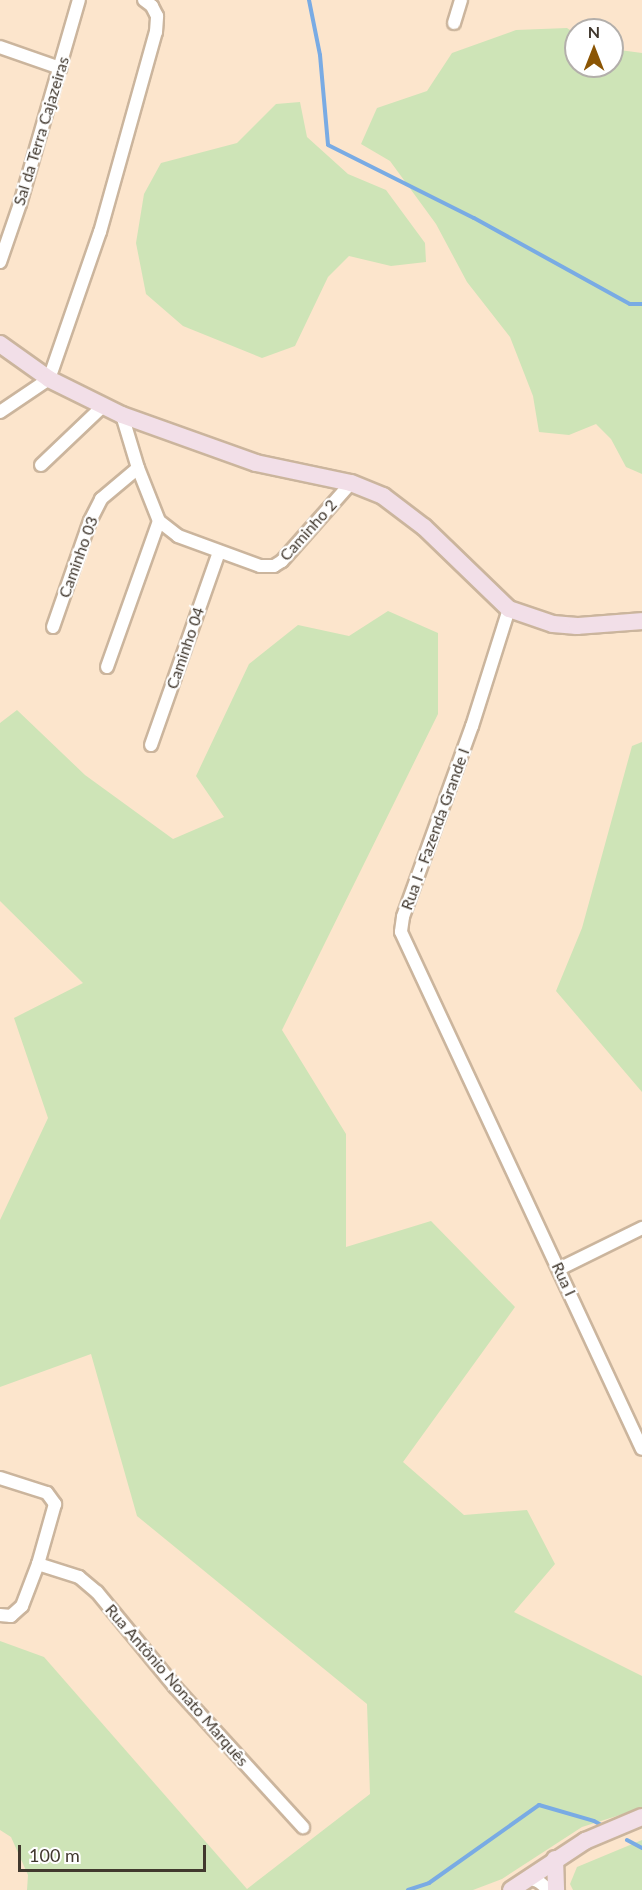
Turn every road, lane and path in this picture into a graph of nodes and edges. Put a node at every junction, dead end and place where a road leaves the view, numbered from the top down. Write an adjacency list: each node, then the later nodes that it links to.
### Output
1 (79, 0): 6 (street, Sal da Terra Cajazeiras)
2 (144, 0): 9 (street)
3 (461, 0): 4 (street)
4 (454, 23)
5 (0, 47): 6 (street)
6 (60, 68): 7 (street, Sal da Terra Cajazeiras)
7 (0, 262)
8 (0, 344): 9 (main road)
9 (50, 379): 10 (main road); 11 (street)
10 (102, 407): 12 (main road); 13 (street)
11 (0, 412)
12 (122, 415): 14 (street); 15 (main road)
13 (41, 465)
14 (138, 468): 16 (street); 20 (street, Caminho 03)
15 (351, 483): 17 (street, Caminho 2); 18 (main road)
16 (159, 521): 17 (street); 21 (street)
17 (219, 552): 22 (street, Caminho 04)
18 (509, 609): 19 (main road); 23 (street, Rua I - Fazenda Grande I)
19 (642, 621)
20 (52, 627)
21 (107, 667)
22 (151, 745)
23 (484, 1110): 25 (street, Rua I)
24 (642, 1228): 25 (street)
25 (560, 1269): 26 (street, Rua I)
26 (642, 1449)
27 (0, 1478): 28 (street)
28 (38, 1564): 29 (street); 31 (street, Rua Antônio Nonato Marquês)
29 (0, 1615)
30 (642, 1817): 32 (main road)
31 (303, 1827)
32 (555, 1859): 33 (main road); 36 (main road)
33 (528, 1878): 34 (main road); 35 (street)
34 (513, 1889)
35 (549, 1890)
36 (556, 1890)

